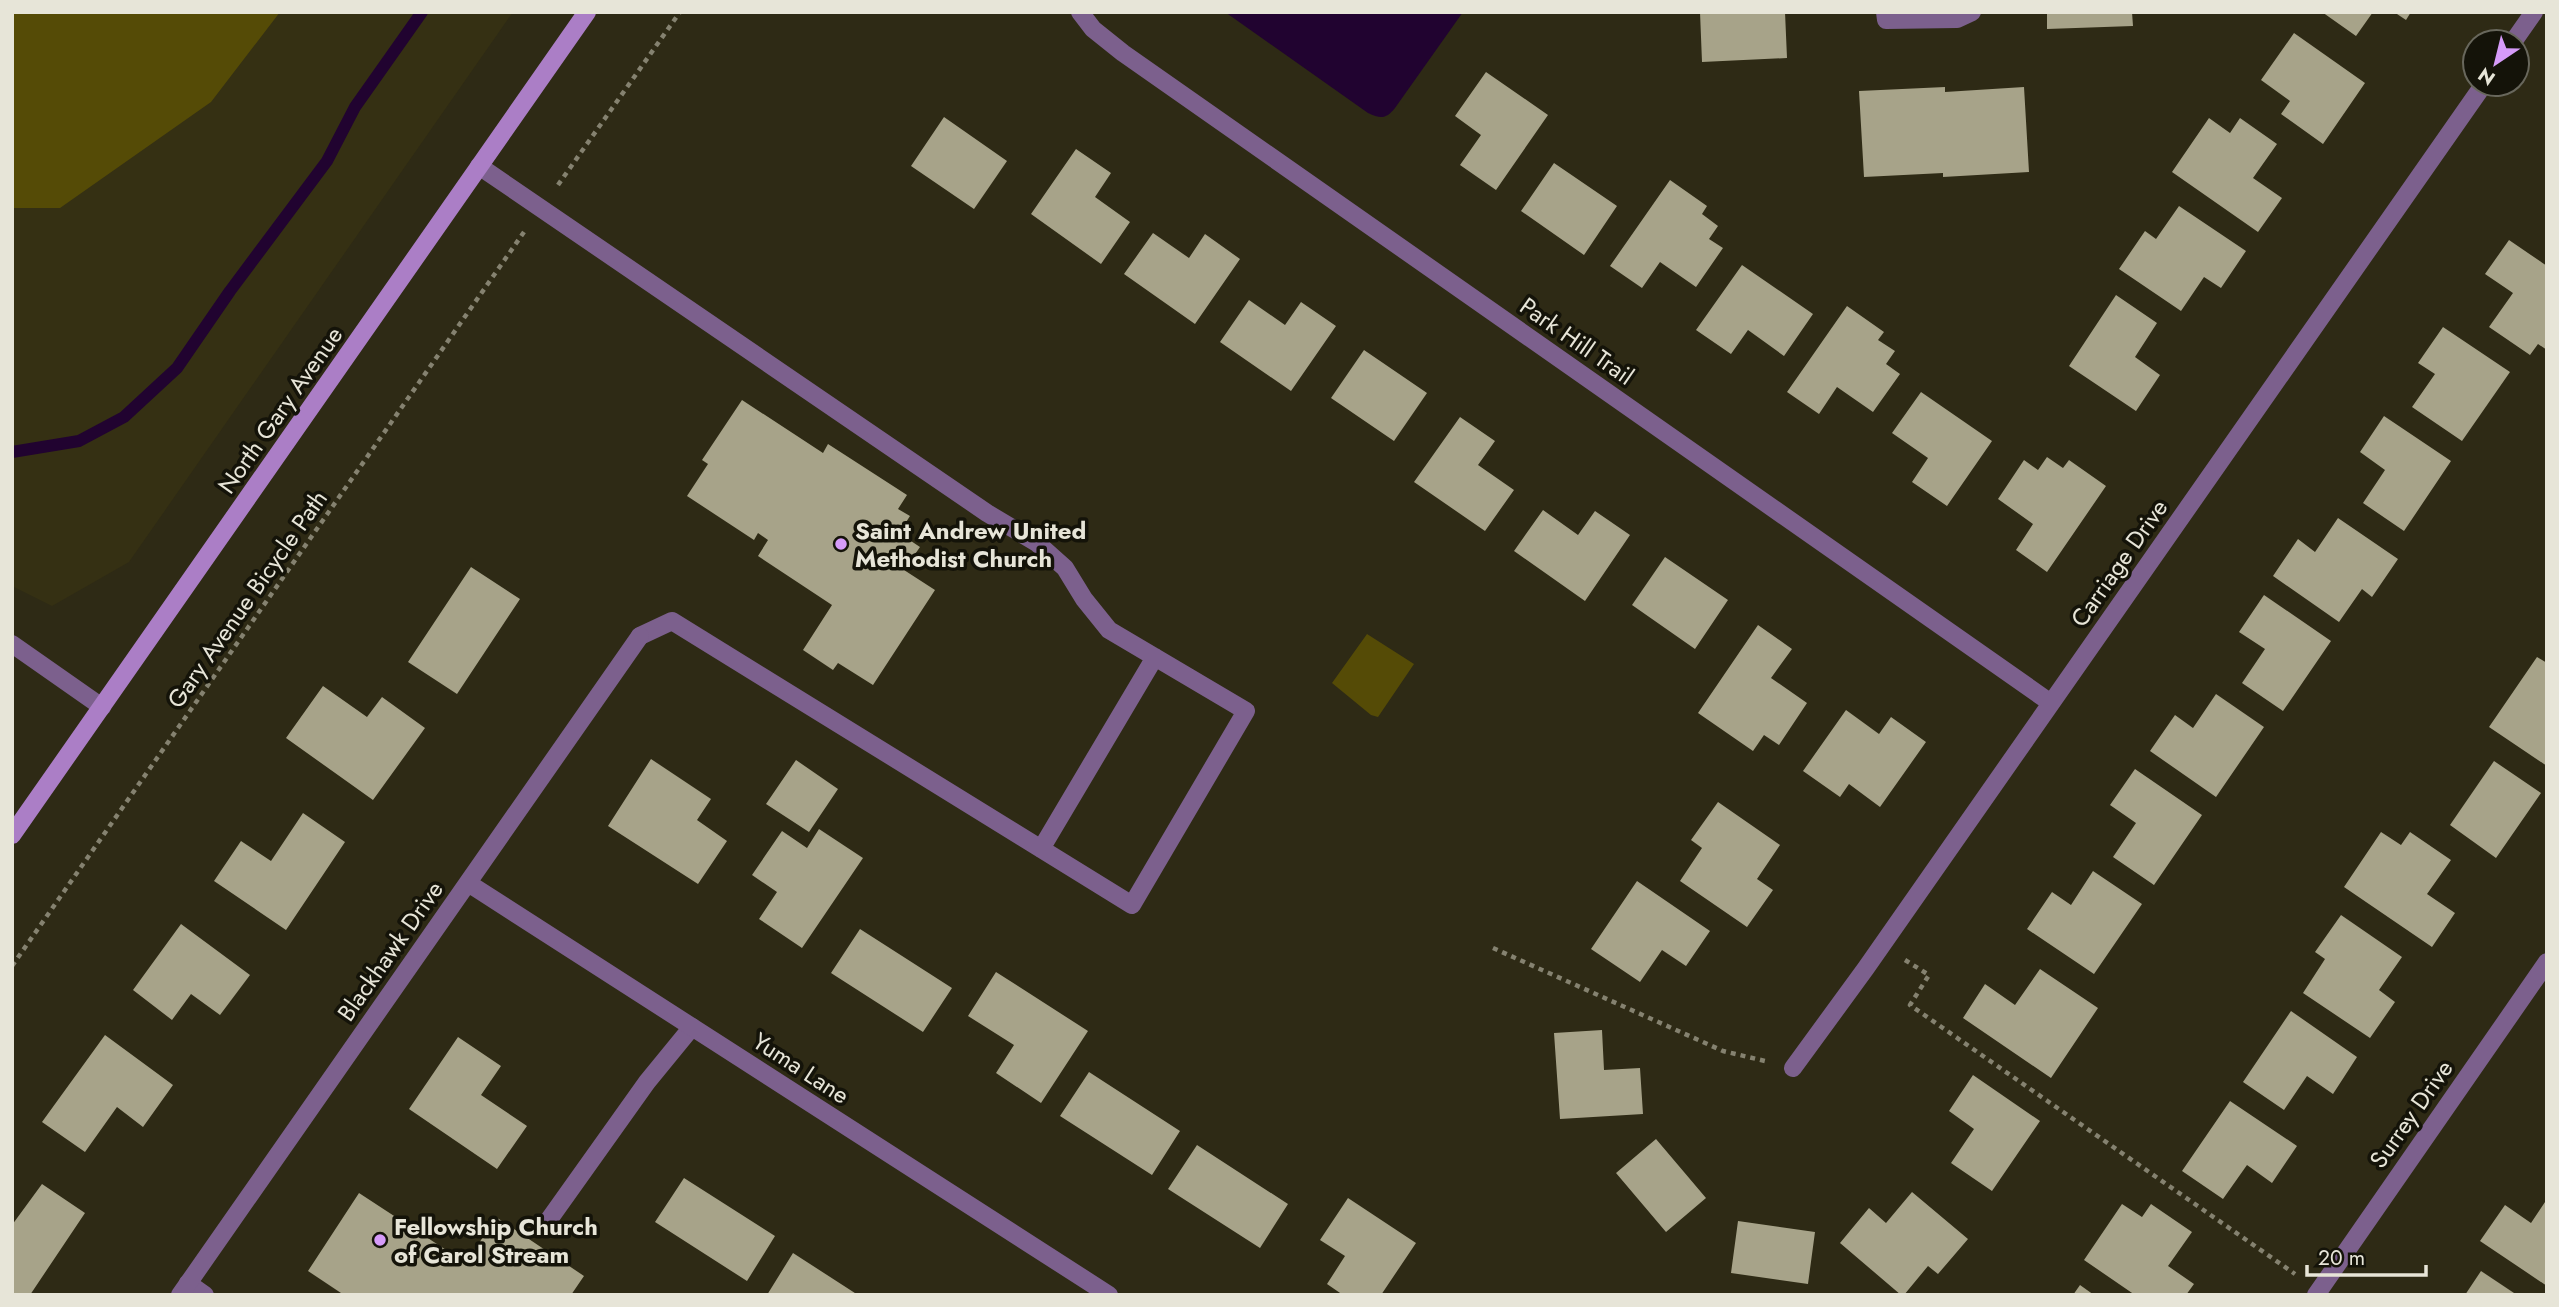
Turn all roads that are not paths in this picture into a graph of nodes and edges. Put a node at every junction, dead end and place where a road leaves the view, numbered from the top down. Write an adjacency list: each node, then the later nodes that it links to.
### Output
1 (587, 12): 8 (street, North Gary Avenue)
2 (1080, 12): 11 (street, Park Hill Trail)
3 (1885, 12): 4 (street)
4 (1972, 12)
5 (2534, 12): 6 (street)
6 (2523, 28)
7 (2474, 98): 11 (street, Carriage Drive)
8 (479, 166): 10 (street); 12 (street, North Gary Avenue)
9 (12, 644): 12 (street)
10 (1155, 657): 14 (street); 14 (street)
11 (2052, 703): 18 (street, Carriage Drive)
12 (102, 707): 13 (street, North Gary Avenue)
13 (12, 835)
14 (1041, 849): 15 (street, Blackhawk Drive)
15 (468, 883): 17 (street, Yuma Lane); 20 (street, Blackhawk Drive)
16 (2547, 962): 21 (street, Surrey Drive)
17 (692, 1027): 19 (street); 23 (street, Yuma Lane)
18 (1793, 1068)
19 (548, 1221)
20 (184, 1289): 22 (street)
21 (2317, 1293)
22 (205, 1295)
23 (1109, 1295)

